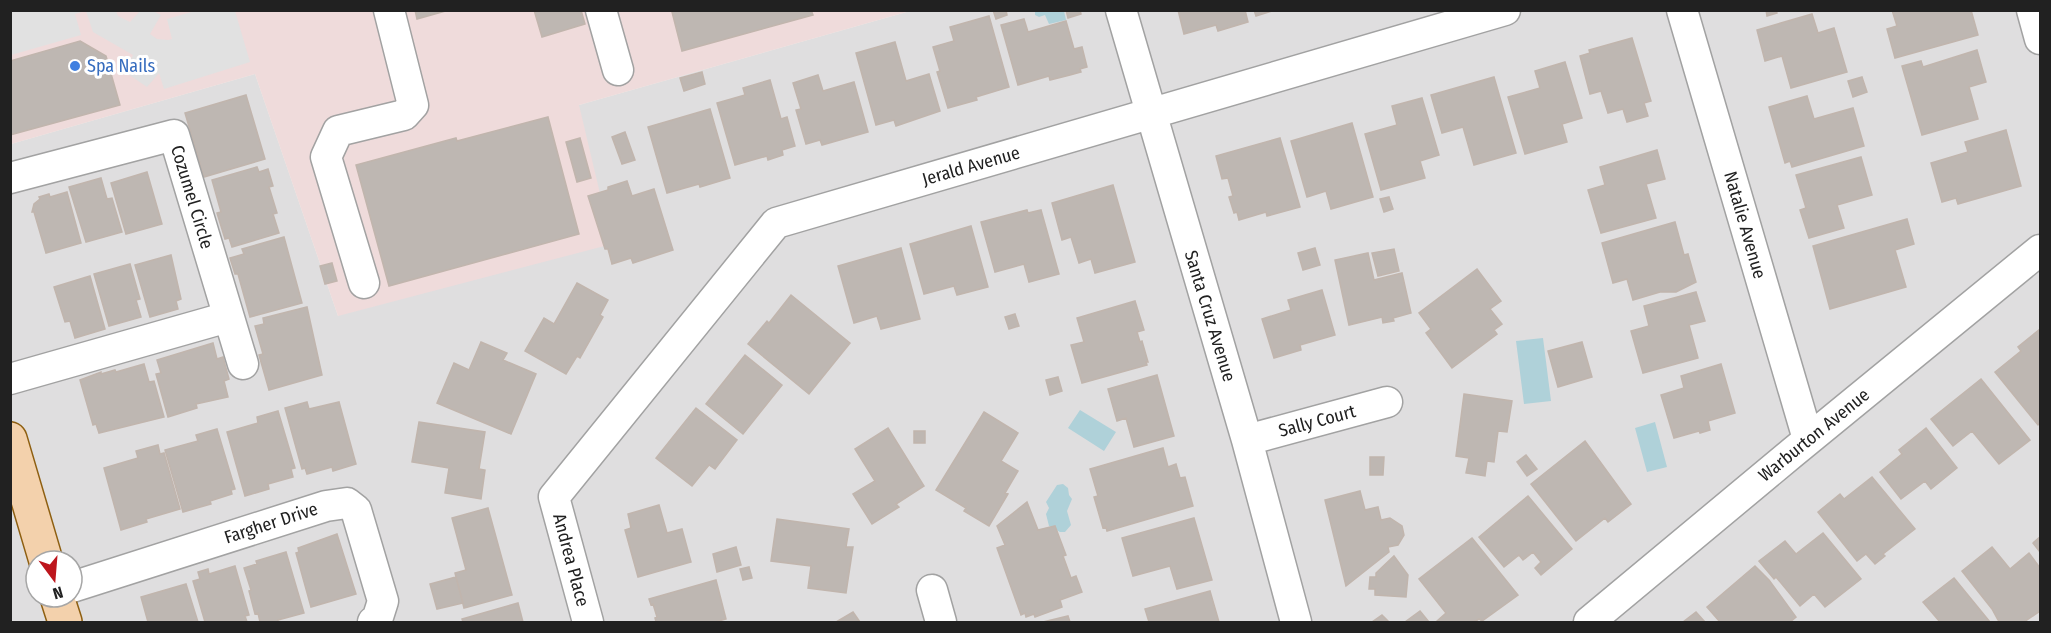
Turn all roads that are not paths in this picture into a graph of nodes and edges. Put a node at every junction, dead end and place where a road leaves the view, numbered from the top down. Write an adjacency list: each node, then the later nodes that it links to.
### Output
1 (389, 10): 12 (street)
2 (601, 10): 8 (street)
3 (1121, 10): 9 (street, Santa Cruz Avenue)
4 (1505, 10): 9 (street, Jerald Avenue)
5 (1682, 10): 18 (street, Natalie Avenue)
6 (2032, 10): 7 (street)
7 (2040, 39)
8 (618, 69)
9 (1150, 114): 19 (street, Santa Cruz Avenue); 20 (street, Jerald Avenue)
10 (10, 178): 13 (street, Cozumel Circle)
11 (2040, 250): 18 (street, Warburton Avenue)
12 (364, 282)
13 (228, 317): 14 (street, Cozumel Circle); 15 (street)
14 (243, 364)
15 (10, 379)
16 (1387, 402): 19 (street, Sally Court)
17 (10, 439): 21 (main road)
18 (1808, 439): 28 (street, Warburton Avenue)
19 (1247, 440): 27 (street, Santa Cruz Avenue)
20 (554, 496): 25 (street, Andrea Place)
21 (42, 549)
22 (84, 583): 24 (street, Fargher Drive)
23 (932, 590): 26 (street)
24 (373, 622)
25 (588, 622)
26 (941, 622)
27 (1296, 622)
28 (1589, 622)

